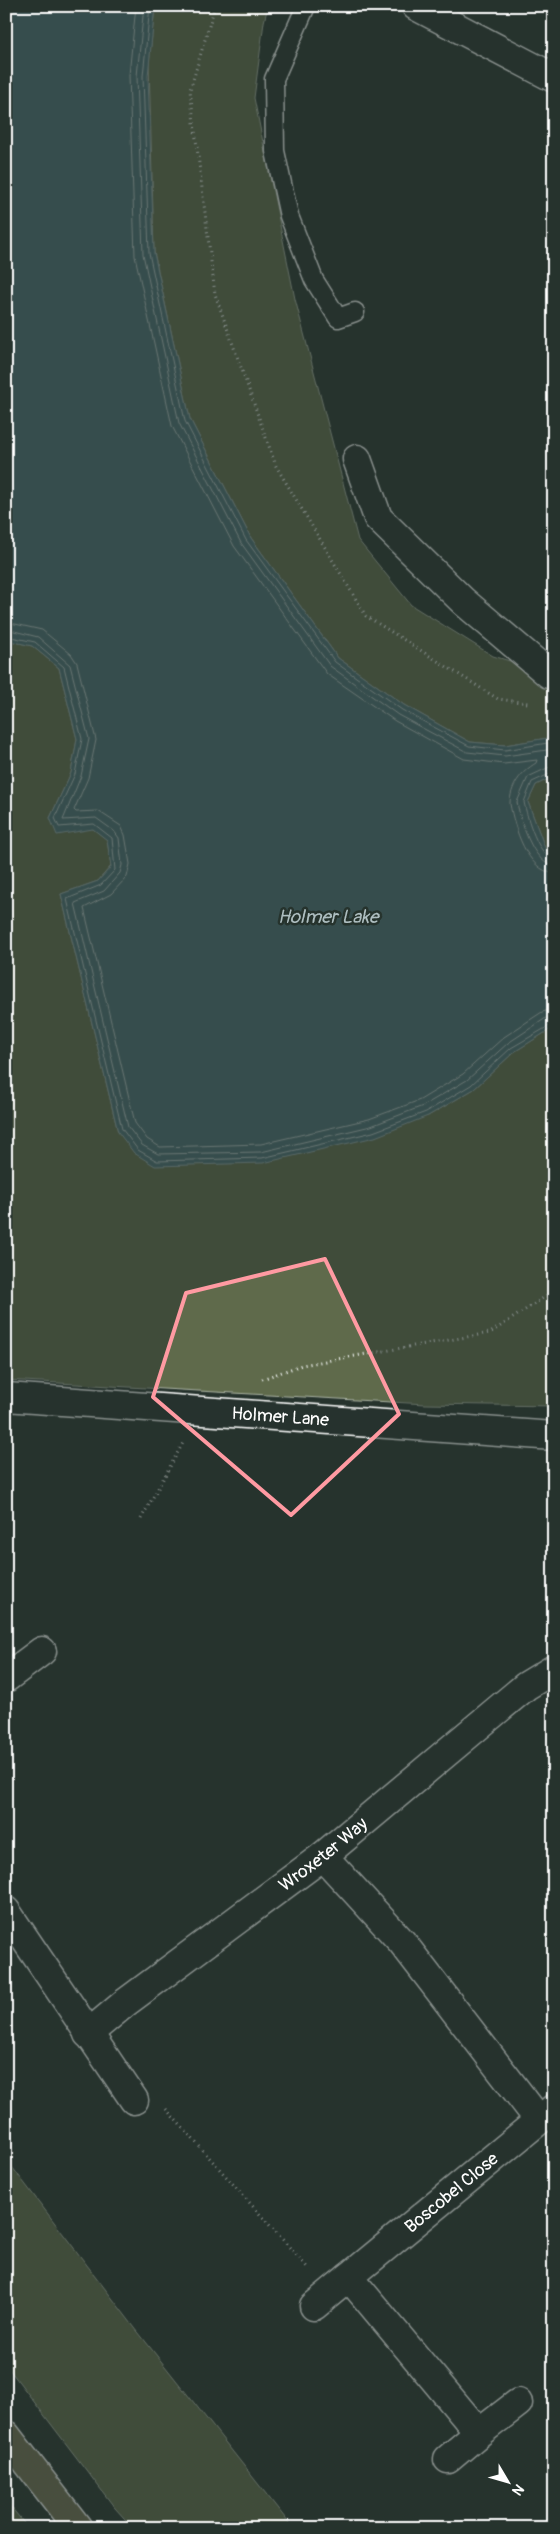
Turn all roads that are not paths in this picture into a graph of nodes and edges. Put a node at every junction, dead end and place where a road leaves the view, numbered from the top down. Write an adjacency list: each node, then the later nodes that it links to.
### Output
1 (306, 6): 4 (lane)
2 (416, 6): 3 (street)
3 (554, 78)
4 (355, 312)
5 (357, 459): 6 (street)
6 (554, 675)
7 (6, 1397): 8 (street, Holmer Lane)
8 (554, 1436)
9 (42, 1651): 11 (street)
10 (554, 1669): 12 (street, Wroxeter Way)
11 (6, 1678)
12 (323, 1856): 14 (street, Wroxeter Way); 16 (street)
13 (6, 1911): 14 (street)
14 (88, 2034): 15 (street)
15 (134, 2100)
16 (546, 2114): 17 (street, Boscobel Close)
17 (349, 2277): 18 (street, Boscobel Close); 20 (street)
18 (314, 2306)
19 (518, 2403): 20 (street)
20 (479, 2433): 22 (street)
21 (6, 2435): 23 (highway)
22 (448, 2459)
23 (78, 2528)

